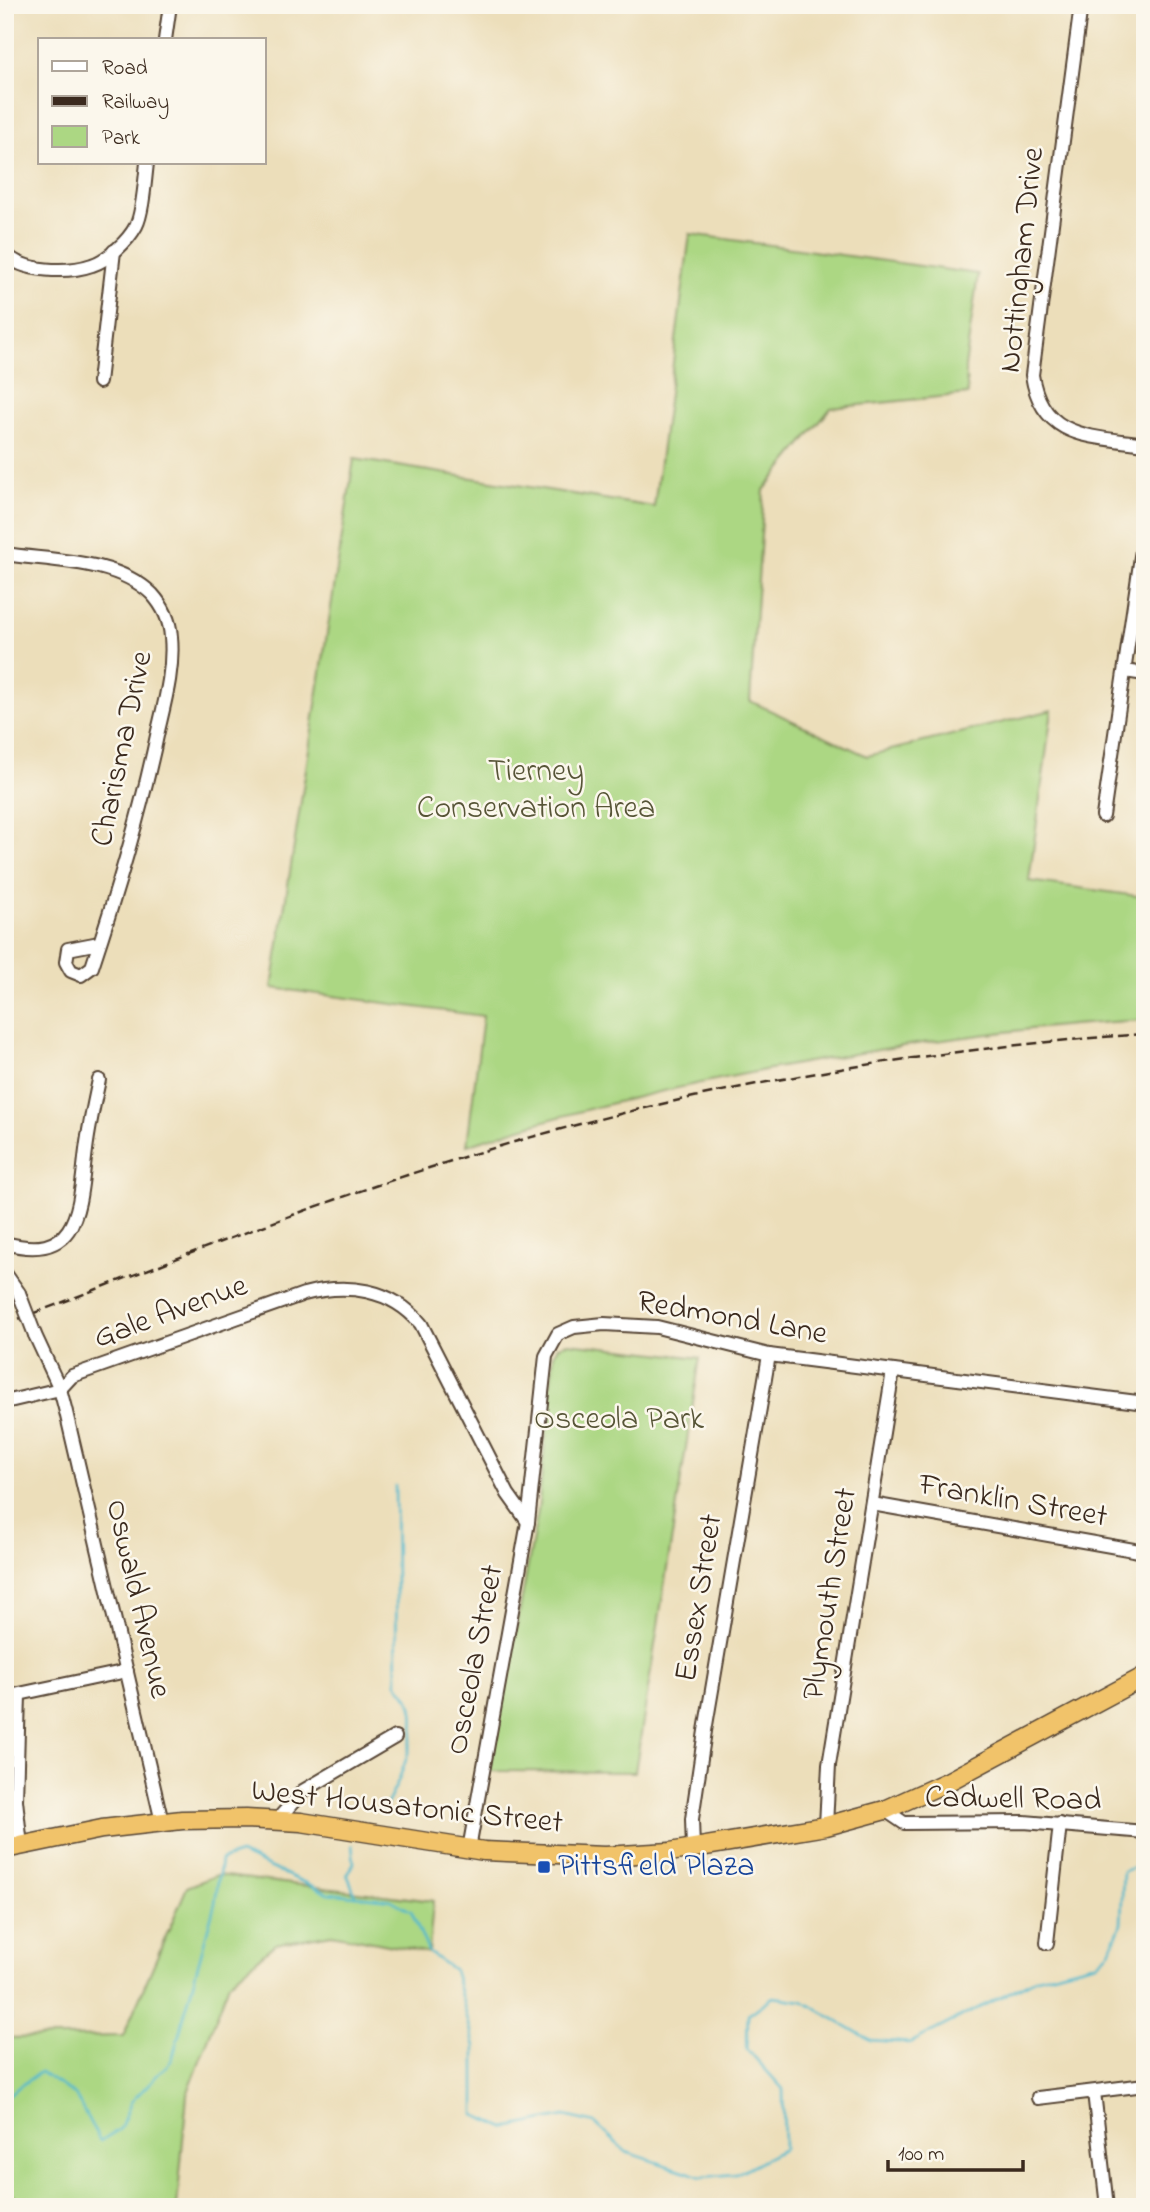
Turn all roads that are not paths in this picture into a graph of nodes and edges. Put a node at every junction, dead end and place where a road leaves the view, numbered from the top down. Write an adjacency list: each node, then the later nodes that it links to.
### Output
1 (7, 5): 4 (street)
2 (170, 5): 5 (street)
3 (1081, 5): 10 (street, Nottingham Drive)
4 (5, 20)
5 (165, 38)
6 (147, 164): 7 (street)
7 (114, 251): 8 (street); 9 (street)
8 (5, 253)
9 (99, 382)
10 (1145, 444)
11 (1145, 529): 13 (street)
12 (5, 554): 16 (street, Charisma Drive)
13 (1125, 671): 14 (street); 15 (street)
14 (1145, 674)
15 (1103, 816)
16 (99, 943)
17 (99, 1080): 18 (street)
18 (5, 1243)
19 (5, 1273): 22 (street, bridge)
20 (769, 1355): 21 (street, Redmond Lane); 26 (street, Redmond Lane); 40 (street, Essex Street)
21 (894, 1371): 24 (street, Redmond Lane); 25 (street, Plymouth Street)
22 (60, 1389): 23 (street); 26 (street, Gale Avenue); 28 (street, Oswald Avenue)
23 (5, 1402)
24 (1145, 1403)
25 (872, 1504): 27 (street, Franklin Street); 36 (street, Plymouth Street)
26 (528, 1522): 39 (street, Osceola Street)
27 (1145, 1552)
28 (127, 1671): 30 (street); 34 (street, Oswald Avenue)
29 (1145, 1676): 32 (highway, West Housatonic Street)
30 (12, 1696): 38 (street)
31 (395, 1737): 33 (street)
32 (886, 1810): 35 (street, Cadwell Road); 36 (highway, West Housatonic Street)
33 (277, 1820): 34 (highway, West Housatonic Street); 39 (highway, West Housatonic Street)
34 (162, 1822): 38 (highway, West Housatonic Street)
35 (1060, 1824): 37 (street, Cadwell Road); 41 (street)
36 (826, 1826): 40 (highway, West Housatonic Street)
37 (1145, 1832)
38 (13, 1847)
39 (469, 1849): 40 (highway, West Housatonic Street)
40 (693, 1849)
41 (1048, 1943)
42 (1145, 2085): 43 (street)
43 (1094, 2092): 44 (street); 45 (street)
44 (1038, 2098)
45 (1107, 2207)

